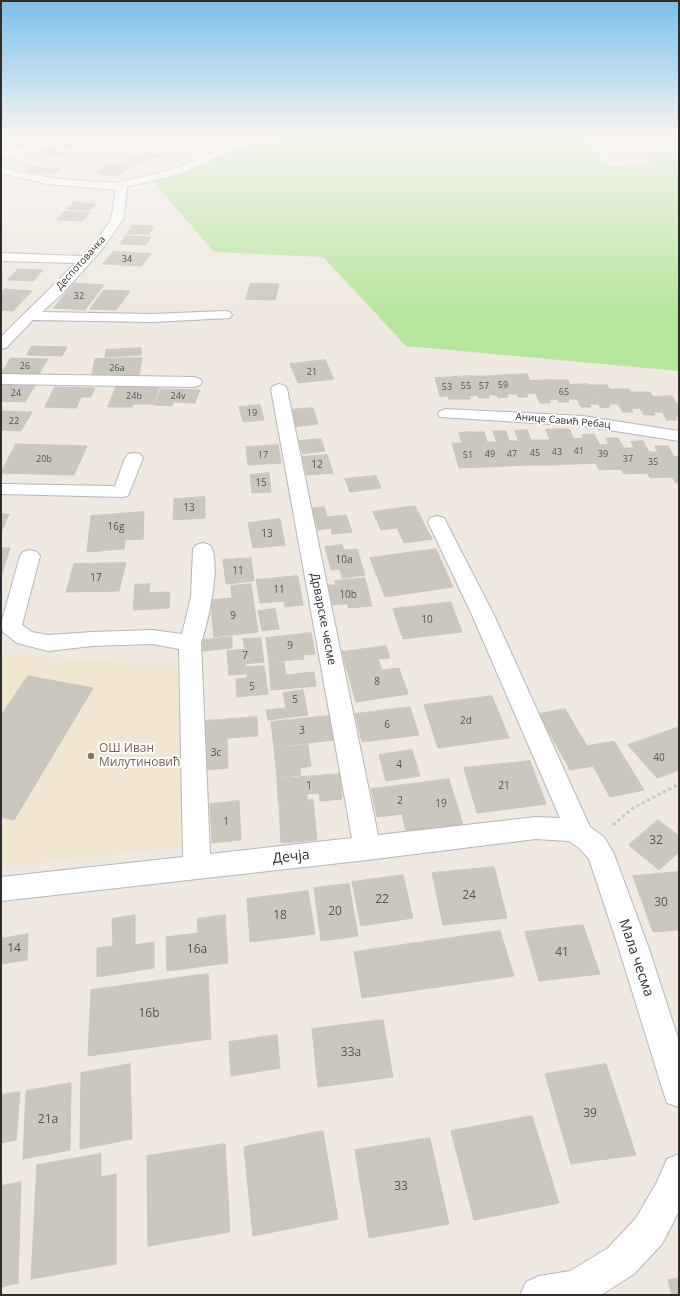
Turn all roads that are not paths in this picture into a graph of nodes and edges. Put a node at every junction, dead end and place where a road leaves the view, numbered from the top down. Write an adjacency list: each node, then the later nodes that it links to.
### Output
1 (121, 195): 3 (street, Деспотовачка)
2 (1, 257): 3 (street)
3 (86, 260): 5 (street, Деспотовачка)
4 (225, 315): 5 (street)
5 (26, 319): 6 (street); 7 (street, Деспотовачка)
6 (8, 321)
7 (1, 345)
8 (1, 379): 9 (street)
9 (194, 382)
10 (279, 389): 20 (street, Дрварске чесме)
11 (446, 414): 12 (street, Анице Савић Ребац)
12 (679, 436)
13 (134, 458): 14 (street)
14 (1, 489)
15 (437, 522): 19 (street, Мала чесма)
16 (203, 549): 18 (street)
17 (30, 556): 18 (street)
18 (190, 643): 21 (street)
19 (587, 838): 20 (street, Дечја); 23 (street, Мала чесма)
20 (367, 849): 21 (street, Дечја)
21 (197, 866): 22 (street, Дечја)
22 (1, 889)
23 (679, 1091)
24 (679, 1171): 25 (street)
25 (576, 1292): 26 (street)
26 (538, 1295)

